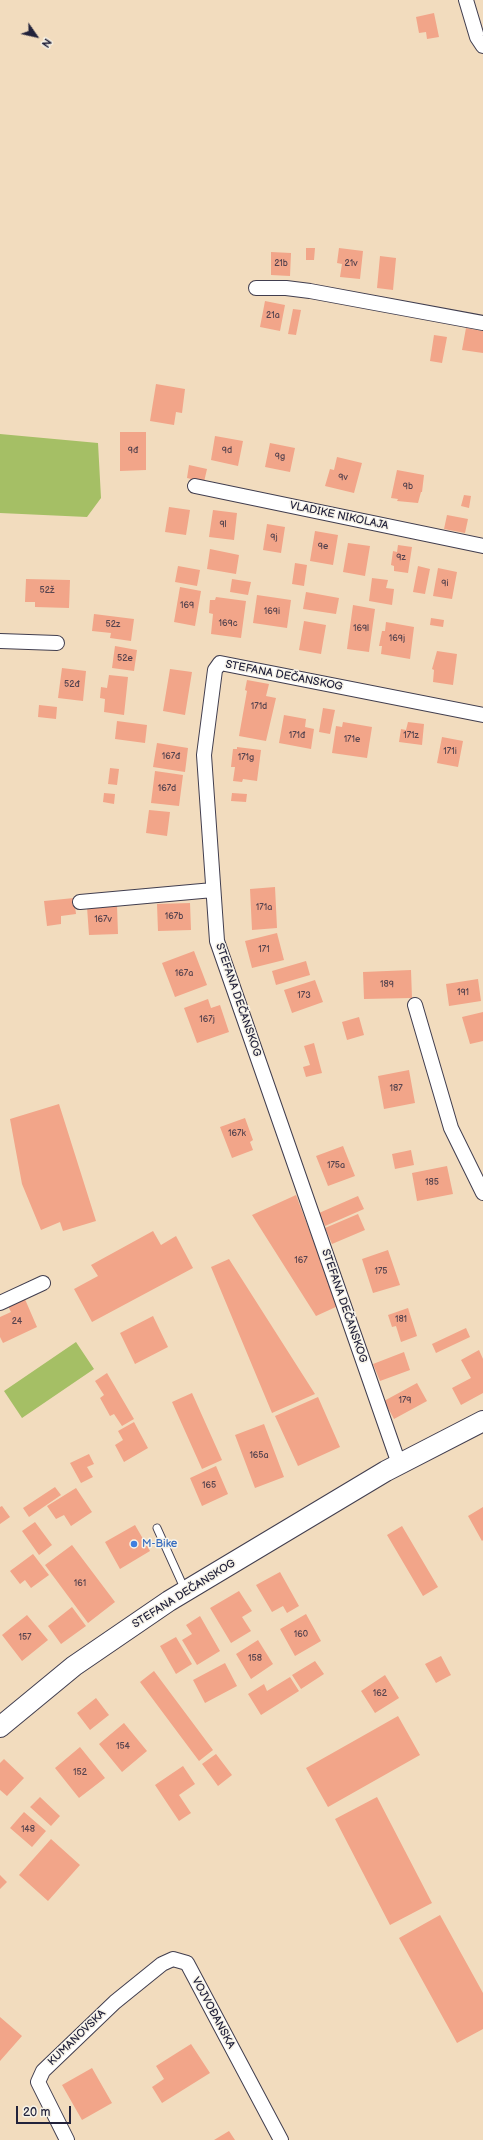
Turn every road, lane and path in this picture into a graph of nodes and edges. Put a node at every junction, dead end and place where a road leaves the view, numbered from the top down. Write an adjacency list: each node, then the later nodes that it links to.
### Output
1 (466, 0): 2 (street)
2 (483, 46)
3 (256, 288): 4 (street)
4 (483, 323)
5 (195, 486): 6 (street, VLADIKE NIKOLAJA)
6 (483, 546)
7 (0, 641): 8 (street)
8 (57, 644)
9 (483, 715): 10 (street, STEFANA DEČANSKOG)
10 (213, 890): 11 (street); 17 (street, STEFANA DEČANSKOG)
11 (80, 902)
12 (415, 1005): 13 (street)
13 (483, 1194)
14 (43, 1283): 15 (street)
15 (0, 1303)
16 (483, 1421): 17 (main road, STEFANA DEČANSKOG)
17 (399, 1464): 19 (main road, STEFANA DEČANSKOG)
18 (157, 1528): 19 (lane)
19 (185, 1591): 20 (main road, STEFANA DEČANSKOG)
20 (0, 1727)
21 (115, 2002): 22 (street, KUMANOVSKA); 23 (street, VOJVOĐANSKA)
22 (68, 2140)
23 (281, 2140)

